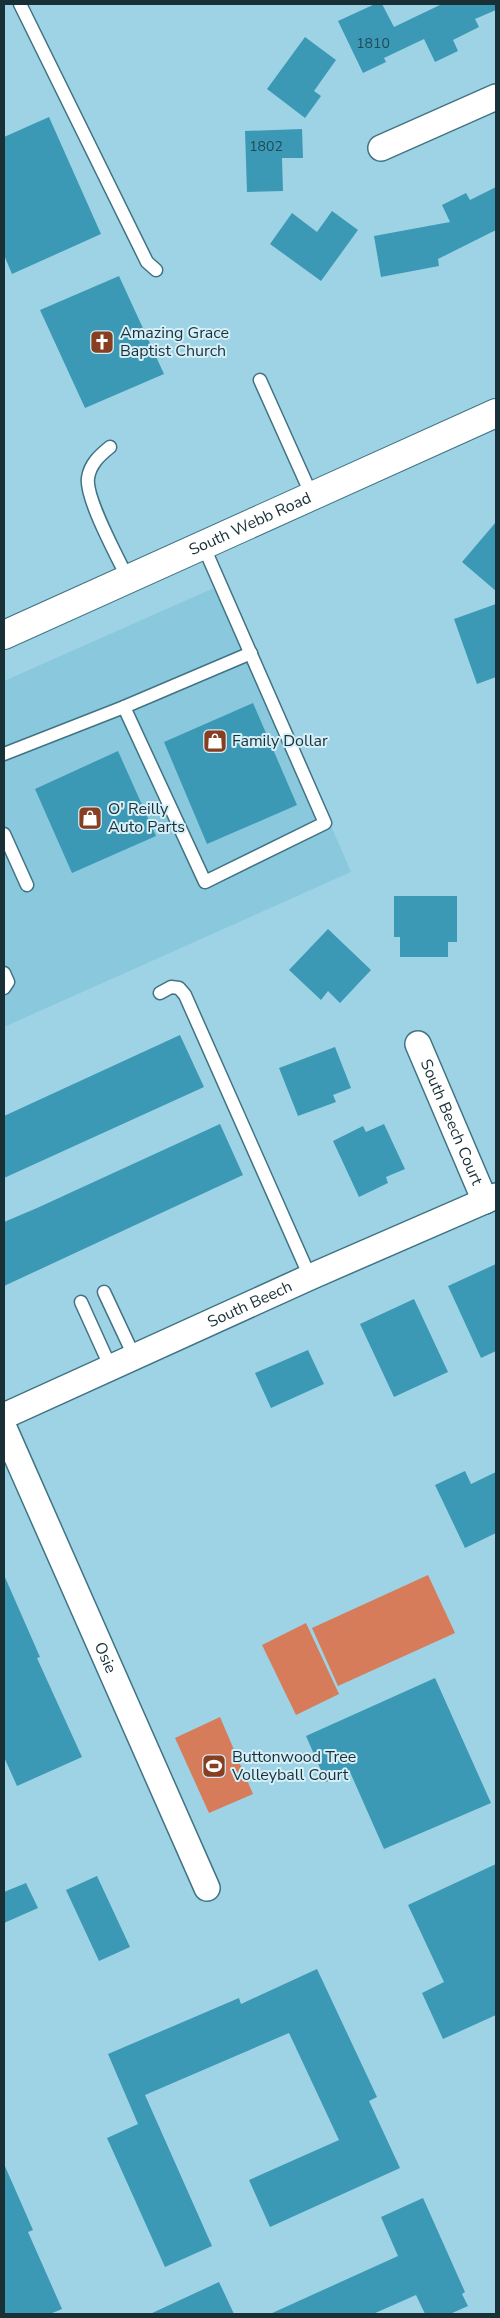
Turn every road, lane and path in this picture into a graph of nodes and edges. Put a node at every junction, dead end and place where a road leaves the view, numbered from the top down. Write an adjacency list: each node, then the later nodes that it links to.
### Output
1 (20, 4): 4 (lane)
2 (496, 97): 3 (street)
3 (381, 148)
4 (156, 270)
5 (260, 380): 8 (lane)
6 (496, 413): 8 (main road, South Webb Road)
7 (110, 447): 10 (lane)
8 (312, 496): 9 (main road, South Webb Road)
9 (203, 545): 10 (main road, South Webb Road); 12 (lane)
10 (128, 579): 11 (main road, South Webb Road)
11 (4, 636)
12 (251, 652): 13 (lane); 13 (lane)
13 (124, 707): 14 (lane)
14 (4, 754)
15 (4, 834): 16 (lane)
16 (26, 885)
17 (4, 973): 18 (lane)
18 (4, 988)
19 (160, 993): 22 (lane)
20 (418, 1044): 21 (street, South Beech Court)
21 (491, 1198): 22 (street, South Beech)
22 (310, 1277): 25 (street, South Beech)
23 (104, 1292): 25 (lane)
24 (81, 1302): 26 (lane)
25 (134, 1356): 26 (street, South Beech)
26 (110, 1366): 27 (street, South Beech)
27 (4, 1416)
28 (4, 1428): 29 (street, Osie)
29 (207, 1888)

